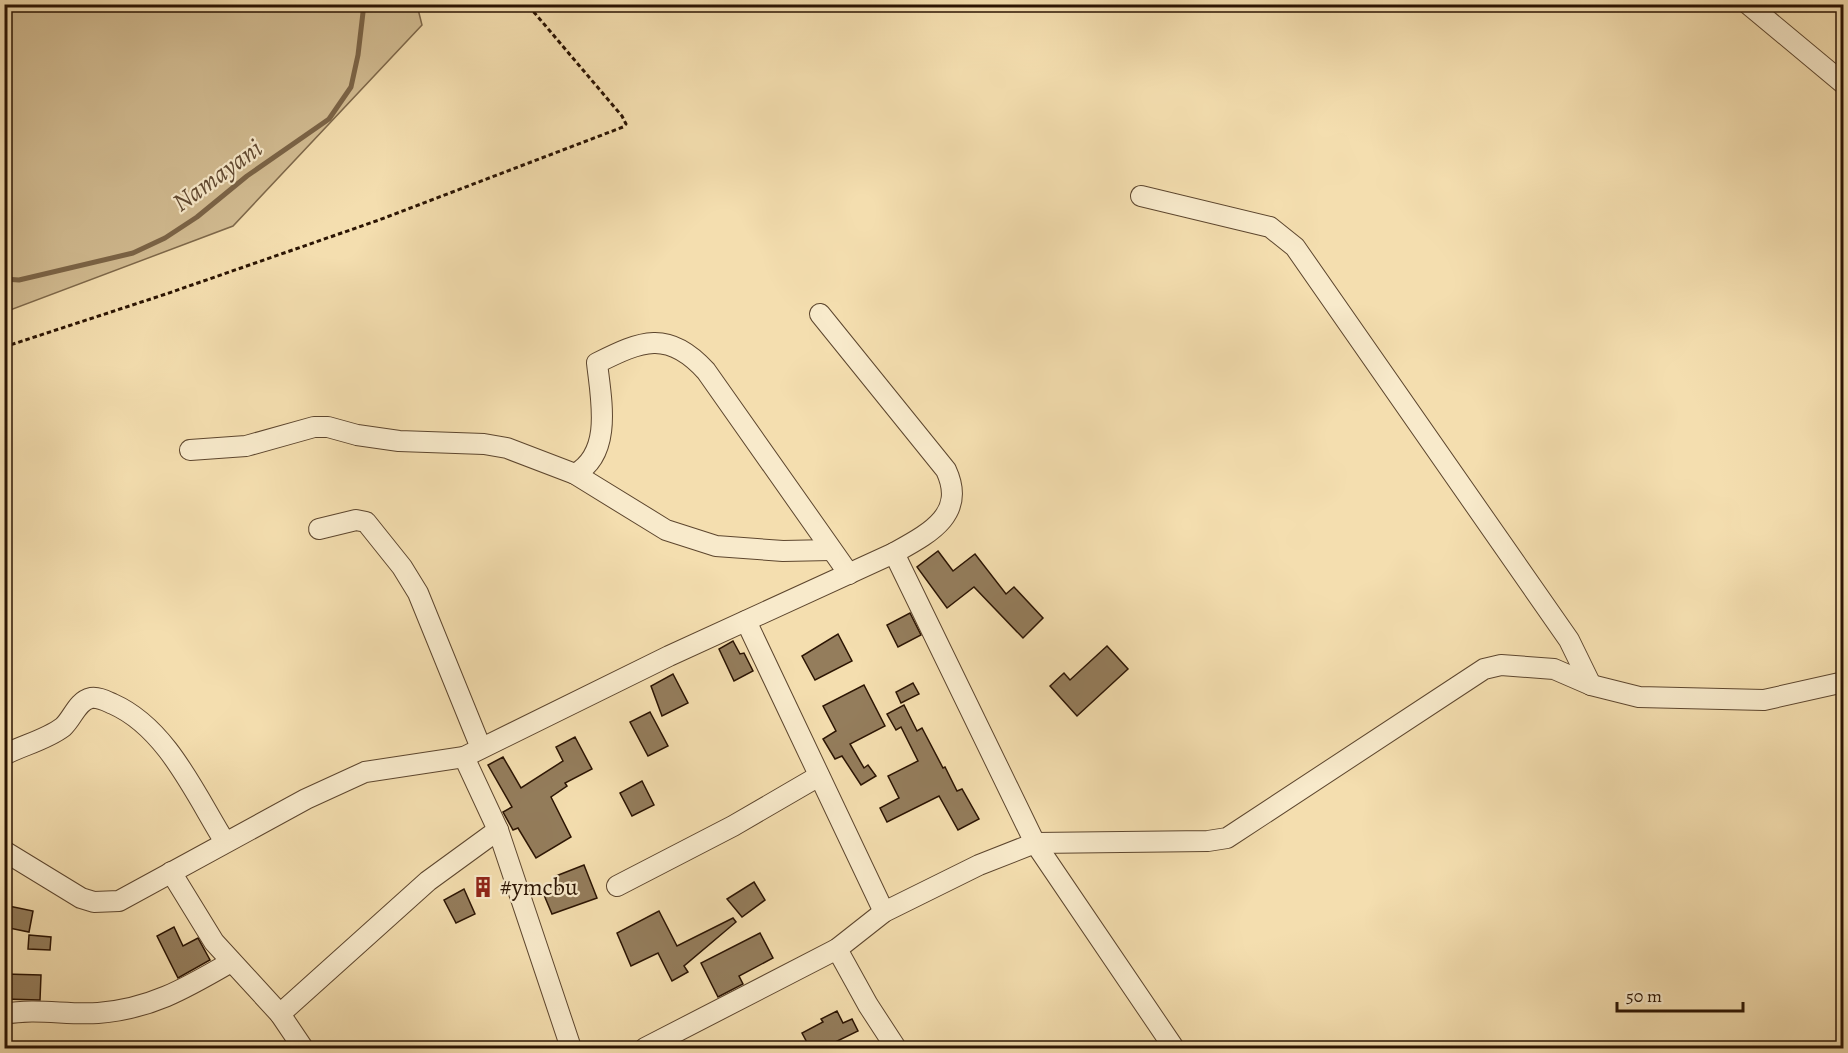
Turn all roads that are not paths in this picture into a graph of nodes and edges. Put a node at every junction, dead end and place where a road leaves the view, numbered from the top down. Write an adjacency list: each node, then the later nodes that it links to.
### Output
1 (1748, 4): 2 (street)
2 (1844, 84)
3 (1141, 196): 13 (street)
4 (820, 314): 9 (street)
5 (189, 450): 6 (street)
6 (575, 474): 8 (street); 8 (street)
7 (319, 529): 14 (street)
8 (831, 550): 10 (street)
9 (894, 553): 10 (street); 19 (street)
10 (849, 574): 11 (street)
11 (746, 621): 14 (street); 16 (street)
12 (1844, 682): 13 (street)
13 (1591, 685): 19 (street)
14 (473, 752): 17 (street); 18 (street)
15 (4, 755): 18 (street)
16 (819, 776): 22 (street); 23 (street)
17 (498, 830): 27 (street); 29 (street)
18 (225, 842): 21 (street)
19 (1035, 843): 23 (street); 32 (street)
20 (8, 856): 21 (street)
21 (171, 872): 25 (street)
22 (617, 886)
23 (884, 912): 24 (street)
24 (837, 949): 30 (street); 31 (street)
25 (231, 962): 26 (street); 27 (street)
26 (4, 1014)
27 (280, 1014): 28 (street)
28 (303, 1048)
29 (571, 1048)
30 (645, 1048)
31 (896, 1048)
32 (1174, 1048)

